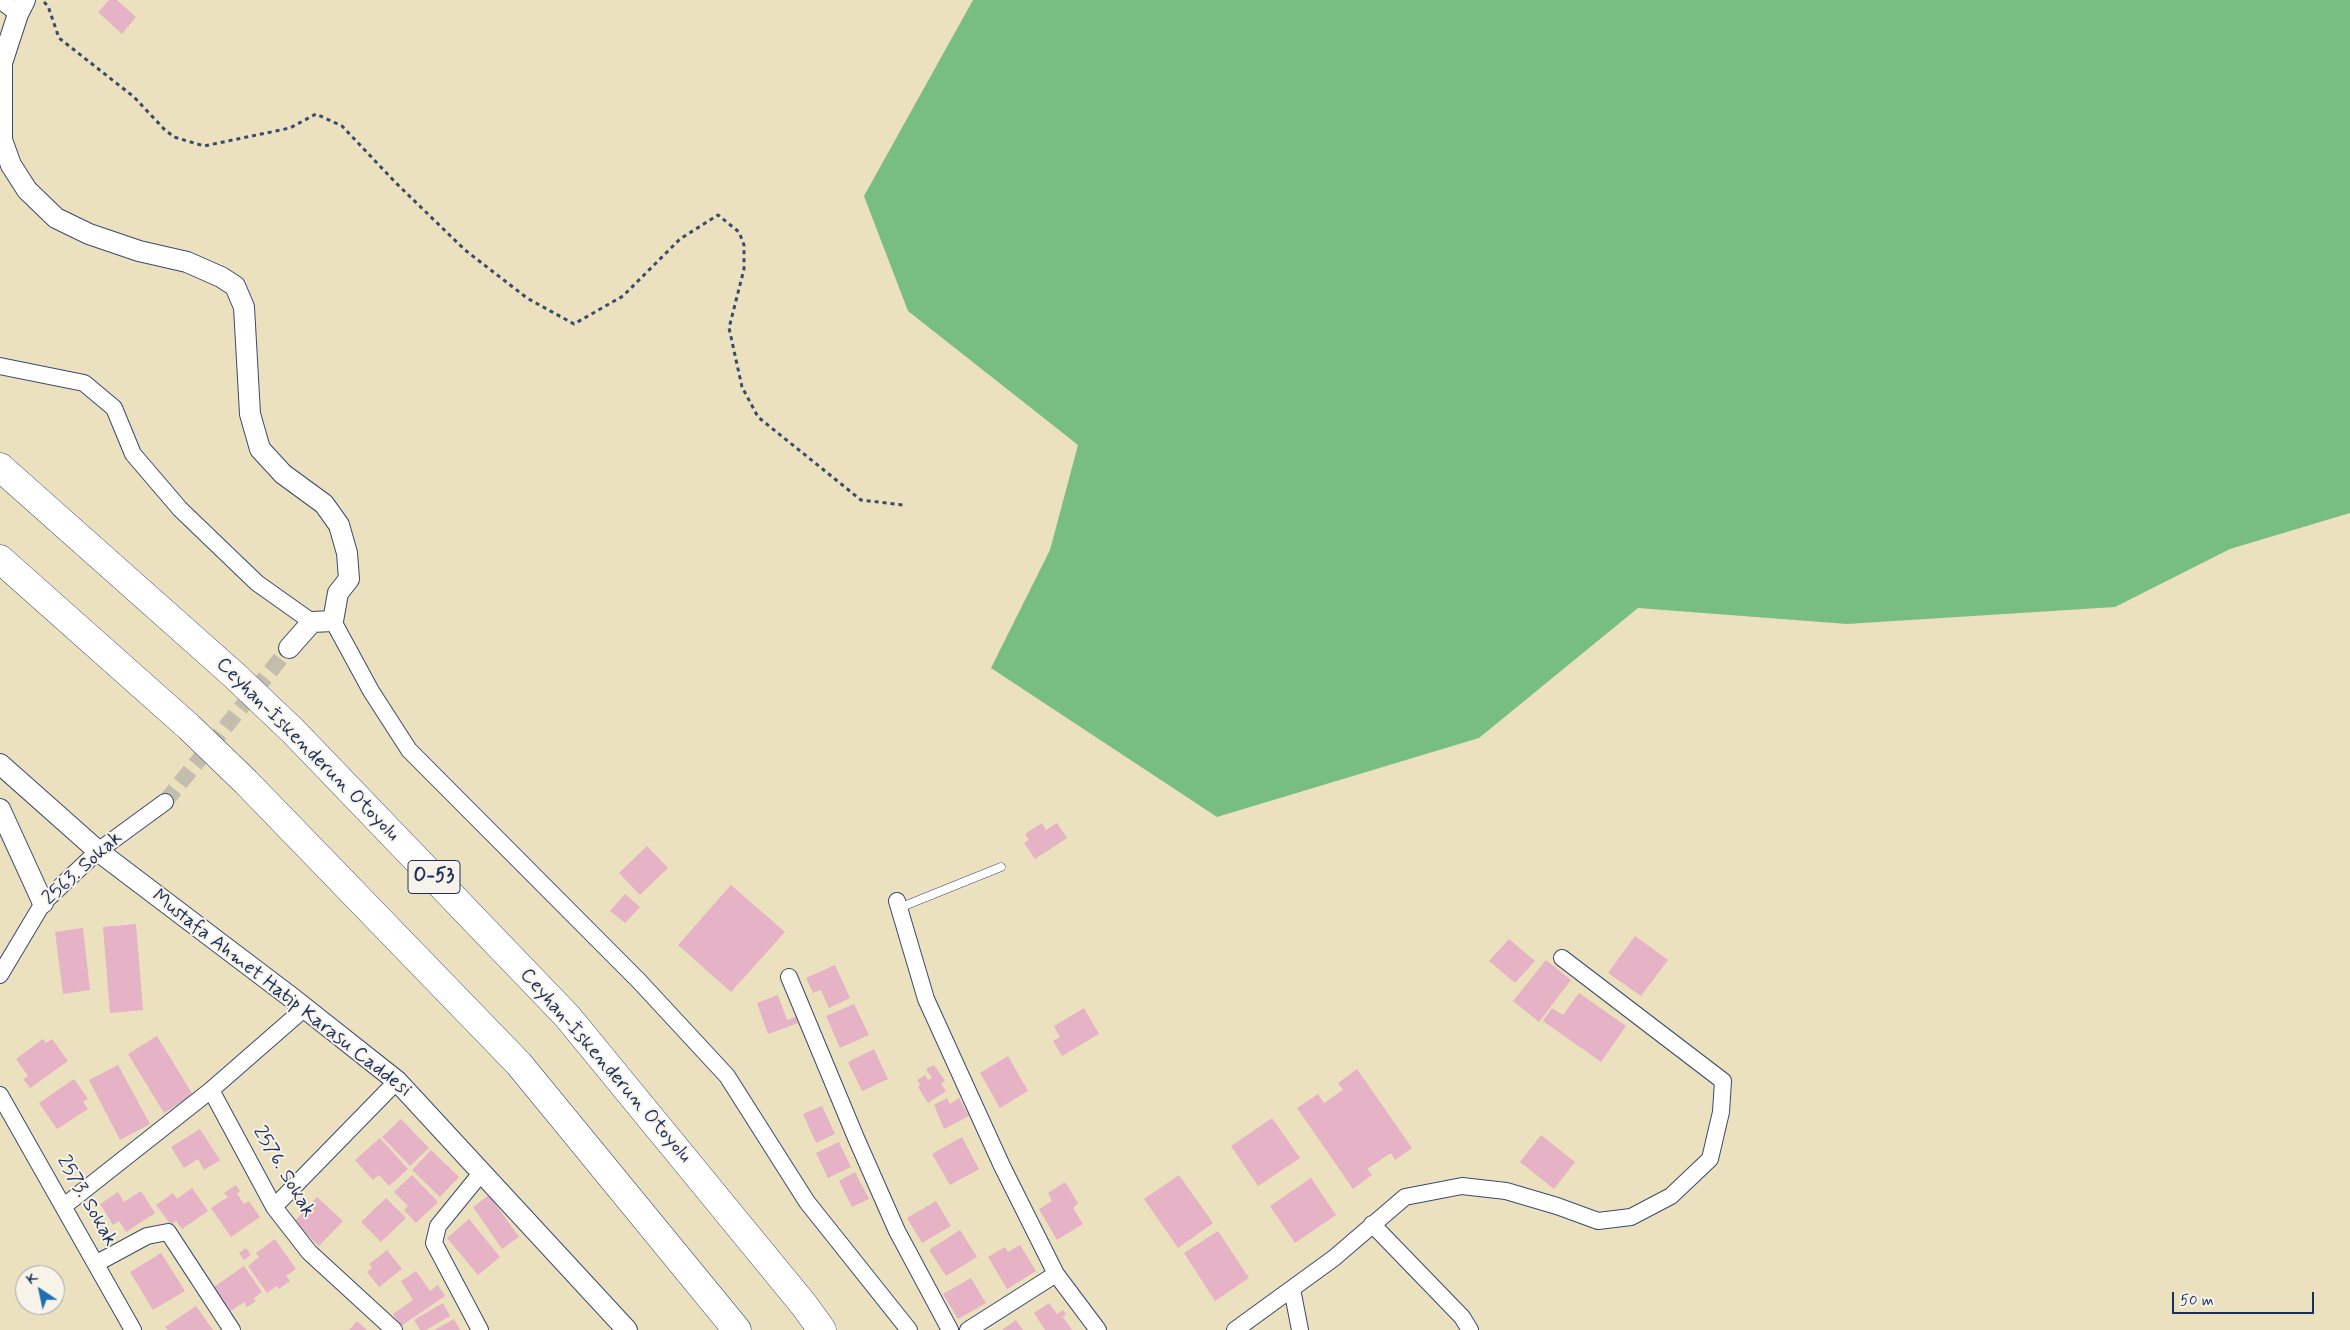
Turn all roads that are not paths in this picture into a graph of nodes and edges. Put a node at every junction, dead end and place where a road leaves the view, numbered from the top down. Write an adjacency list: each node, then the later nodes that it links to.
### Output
1 (0, 0): 2 (street)
2 (22, 7): 6 (street)
3 (0, 366): 7 (street)
4 (0, 467): 36 (highway, Ceyhan-İskenderun Otoyolu / O-53)
5 (0, 559): 35 (highway)
6 (333, 621): 7 (street); 37 (street)
7 (312, 622): 8 (street)
8 (289, 648)
9 (0, 764): 12 (street, Mustafa Ahmet Hatip Karasu Caddesi)
10 (165, 802): 12 (street, 2563. Sokak)
11 (0, 808): 14 (street)
12 (98, 851): 14 (street, 2563. Sokak); 19 (street, Mustafa Ahmet Hatip Karasu Caddesi)
13 (1001, 867): 15 (lane)
14 (43, 903): 17 (street, 2563. Sokak)
15 (898, 905): 28 (street)
16 (1562, 958): 26 (street)
17 (0, 975)
18 (790, 977): 38 (street)
19 (305, 1008): 20 (street, Mustafa Ahmet Hatip Karasu Caddesi); 21 (street)
20 (397, 1081): 23 (street, Mustafa Ahmet Hatip Karasu Caddesi); 25 (street)
21 (211, 1090): 24 (street); 25 (street, 2576. Sokak)
22 (0, 1095): 24 (street, 2573. Sokak)
23 (482, 1172): 33 (street); 34 (street, Mustafa Ahmet Hatip Karasu Caddesi)
24 (64, 1206): 27 (street, 2573. Sokak)
25 (274, 1207): 32 (street, 2576. Sokak)
26 (1372, 1224): 29 (street); 43 (street)
27 (97, 1263): 30 (street, 2573. Sokak); 31 (street)
28 (1056, 1274): 39 (street); 40 (street)
29 (1292, 1289): 41 (street); 42 (street)
30 (133, 1330)
31 (232, 1330)
32 (394, 1330)
33 (480, 1330)
34 (627, 1330)
35 (737, 1330)
36 (822, 1330)
37 (910, 1330)
38 (950, 1330)
39 (968, 1330)
40 (1098, 1330)
41 (1234, 1330)
42 (1300, 1330)
43 (1470, 1330)

